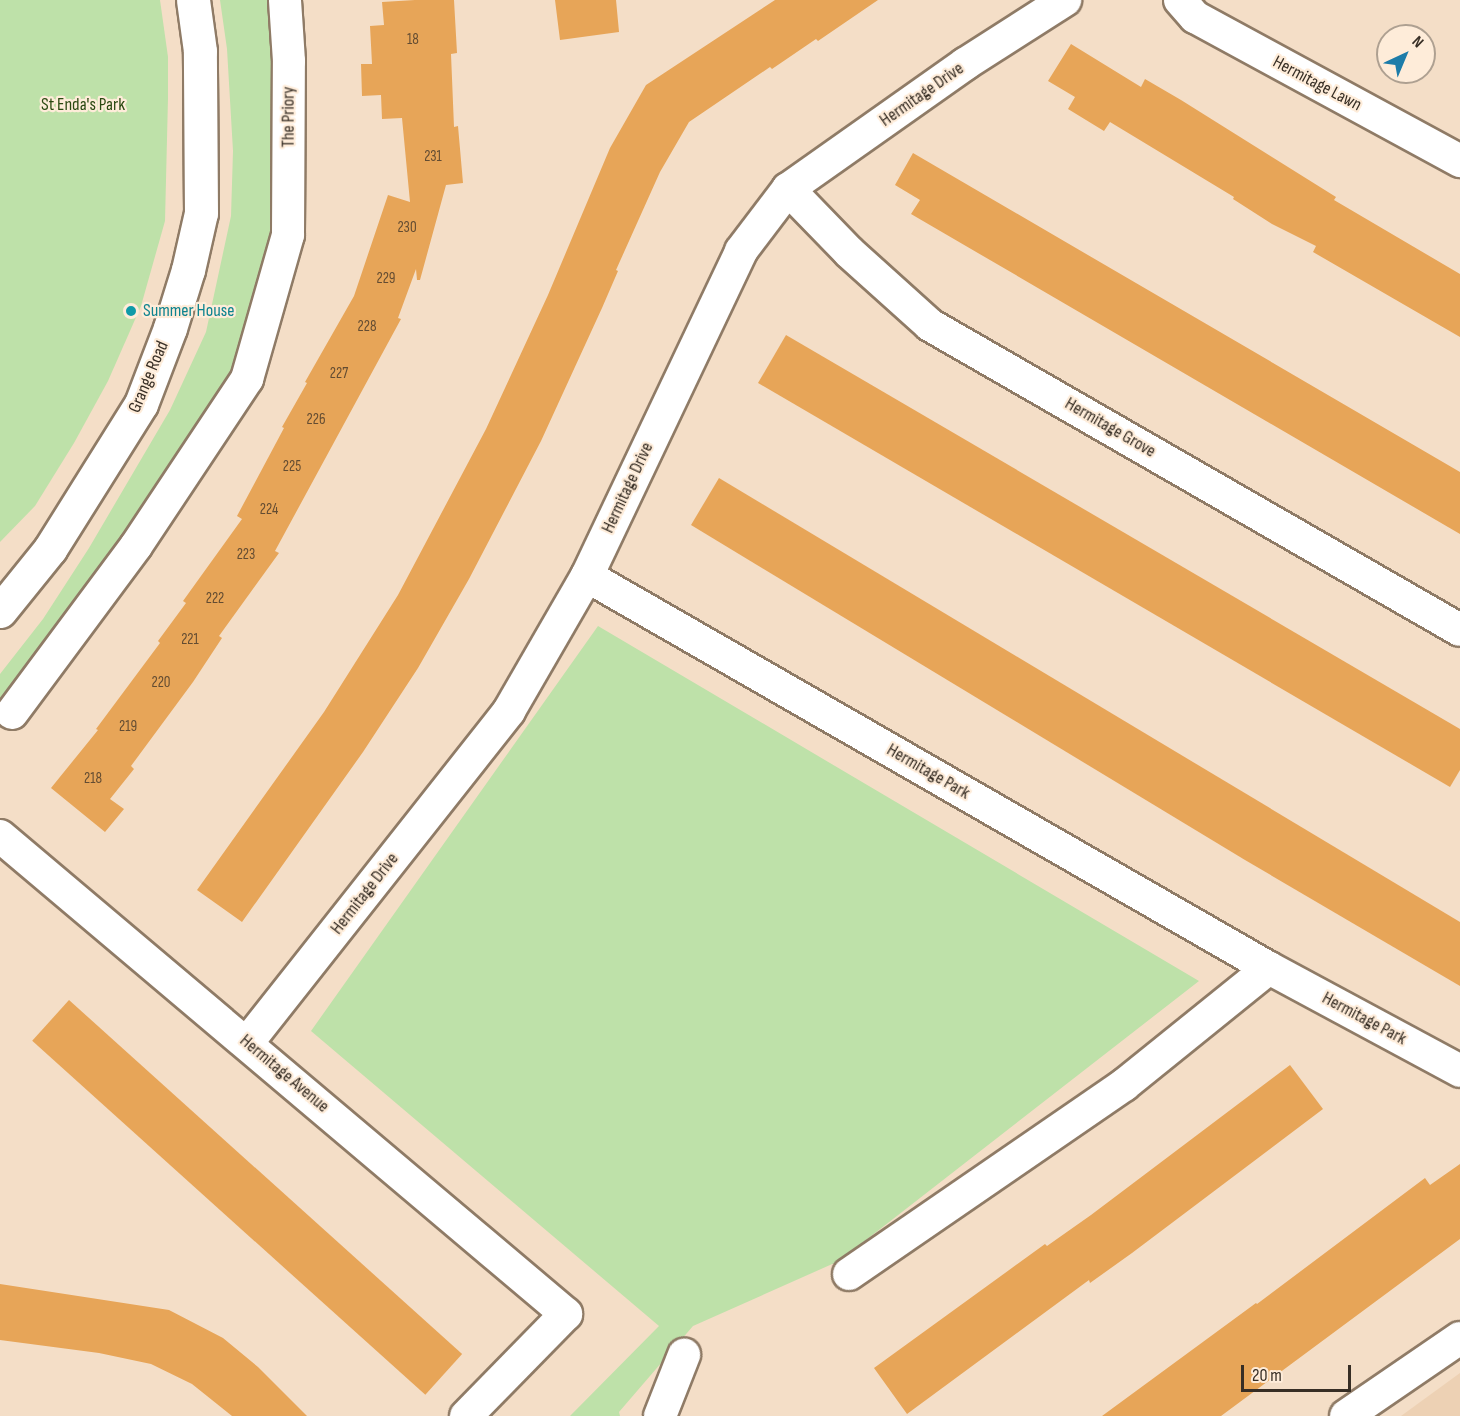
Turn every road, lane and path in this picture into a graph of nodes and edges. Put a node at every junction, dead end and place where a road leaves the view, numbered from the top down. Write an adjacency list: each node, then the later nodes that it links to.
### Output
1 (193, 0): 8 (main road, Grange Road)
2 (285, 0): 10 (street, The Priory)
3 (1065, 0): 6 (street, Hermitage Drive)
4 (1180, 0): 5 (street, Hermitage Lawn)
5 (1460, 161)
6 (788, 189): 7 (street, Hermitage Drive); 9 (street, Hermitage Grove)
7 (587, 576): 12 (street, Hermitage Park); 13 (street, Hermitage Drive)
8 (0, 611)
9 (1460, 630)
10 (12, 713)
11 (0, 836): 13 (street, Hermitage Avenue)
12 (1269, 968): 14 (street, Hermitage Park); 15 (street)
13 (247, 1043): 18 (street, Hermitage Avenue)
14 (1460, 1071)
15 (849, 1274)
16 (1460, 1338): 20 (street)
17 (684, 1355): 19 (street)
18 (466, 1416)
19 (660, 1416)
20 (1346, 1416)

